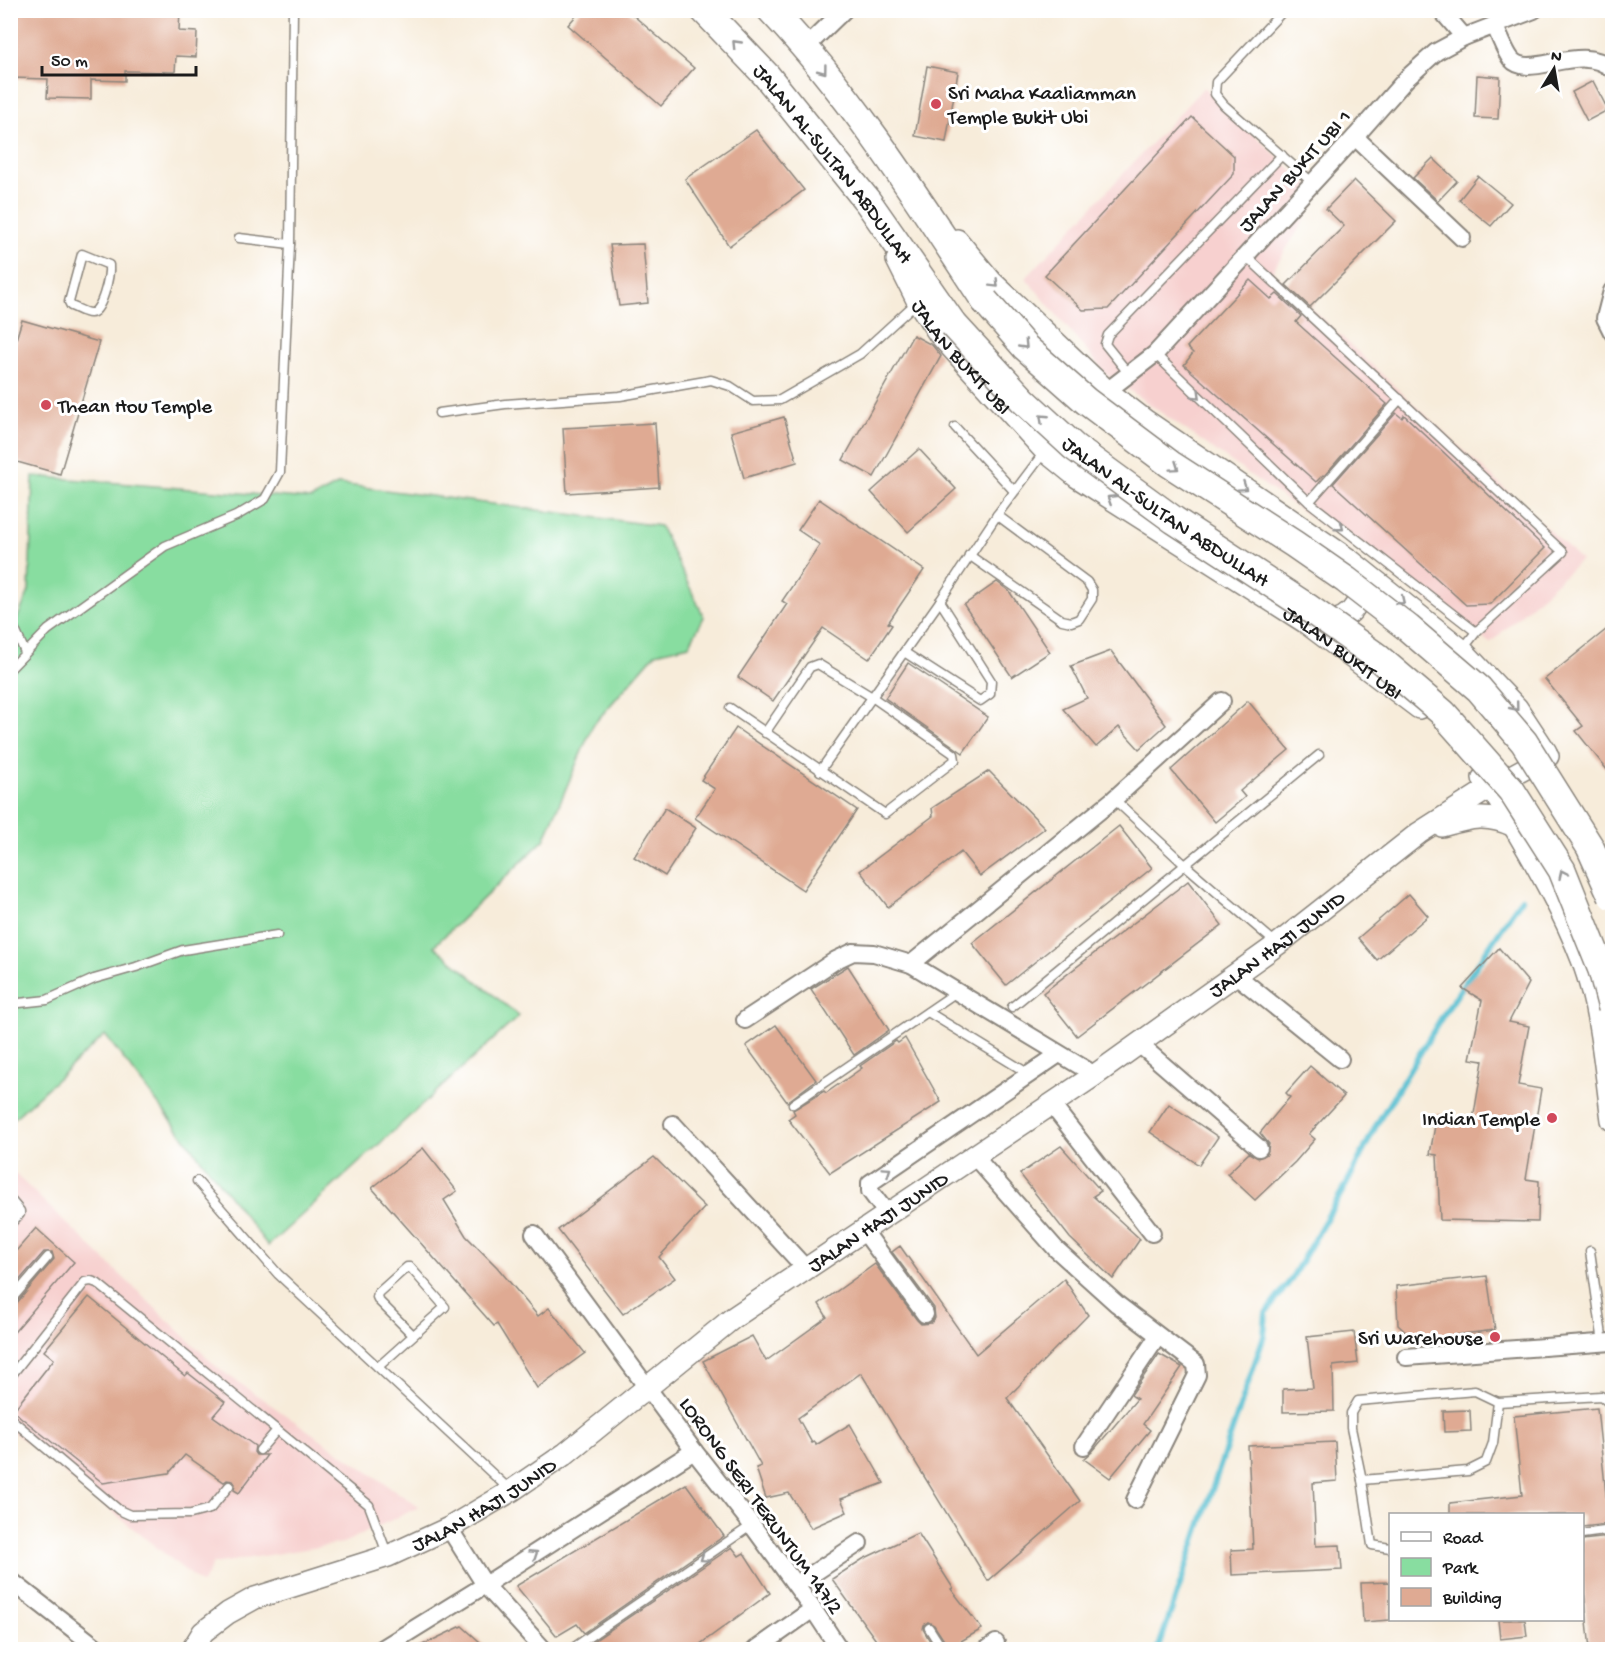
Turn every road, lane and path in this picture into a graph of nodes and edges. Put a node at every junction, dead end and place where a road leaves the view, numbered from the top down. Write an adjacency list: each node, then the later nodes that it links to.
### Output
1 (293, 10): 20 (lane)
2 (676, 10): 8 (lane)
3 (771, 10): 11 (main road, JALAN AL-SULTAN ABDULLAH)
4 (844, 10): 11 (street)
5 (1284, 10): 14 (lane)
6 (1441, 10): 10 (street)
7 (1534, 10): 9 (street, JALAN BUKIT UBI 1)
8 (705, 11): 17 (main road, JALAN AL-SULTAN ABDULLAH, one-way to 8)
9 (1494, 25): 10 (street, JALAN BUKIT UBI 1); 12 (street)
10 (1464, 37): 13 (street, JALAN BUKIT UBI 1)
11 (806, 47): 15 (main road, JALAN AL-SULTAN ABDULLAH, one-way to 15)
12 (1612, 69)
13 (1355, 137): 16 (street, JALAN BUKIT UBI 1); 19 (street)
14 (1282, 155): 16 (lane); 27 (lane)
15 (902, 176): 28 (street, one-way to 28); 59 (main road, JALAN AL-SULTAN ABDULLAH, one-way to 59, bridge)
16 (1312, 183): 22 (street, JALAN BUKIT UBI 1)
17 (868, 202): 24 (street, JALAN BUKIT UBI); 71 (main road, JALAN AL-SULTAN ABDULLAH, one-way to 17, bridge)
18 (239, 238): 20 (lane)
19 (1462, 238)
20 (290, 244): 43 (lane)
21 (82, 254): 21 (lane)
22 (1246, 256): 26 (street, JALAN BUKIT UBI 1); 29 (lane)
23 (1612, 291): 25 (street)
24 (918, 302): 30 (lane); 32 (street, JALAN BUKIT UBI)
25 (1612, 332)
26 (1155, 354): 27 (street, JALAN BUKIT UBI 1); 34 (lane, one-way to 34)
27 (1129, 374): 28 (street, JALAN BUKIT UBI 1)
28 (1107, 392): 37 (street, one-way to 37)
29 (1400, 399): 34 (lane); 41 (lane)
30 (439, 413)
31 (955, 427): 33 (lane)
32 (1045, 451): 33 (lane); 40 (street, JALAN BUKIT UBI, one-way to 32)
33 (1014, 491): 35 (lane)
34 (1309, 502): 41 (lane, one-way to 41)
35 (997, 515): 36 (lane); 36 (lane)
36 (969, 555): 38 (lane)
37 (1351, 561): 40 (street); 42 (street, one-way to 42)
38 (940, 601): 44 (lane); 44 (lane)
39 (10, 618): 43 (lane)
40 (1305, 622): 53 (street, JALAN BUKIT UBI)
41 (1476, 632): 42 (lane)
42 (1462, 650): 51 (street, one-way to 51)
43 (25, 652): 45 (lane)
44 (904, 652): 46 (lane)
45 (10, 669)
46 (872, 698): 49 (lane); 52 (lane); 52 (lane)
47 (1222, 701): 54 (street)
48 (730, 708): 49 (lane)
49 (765, 733): 52 (lane)
50 (1319, 755): 58 (lane)
51 (1548, 756): 53 (street, JALAN HAJI JUNID); 57 (street)
52 (820, 771)
53 (1491, 788): 55 (street, JALAN BUKIT UBI); 56 (street, JALAN HAJI JUNID)
54 (1114, 799): 58 (lane); 64 (street)
55 (1514, 826): 56 (street); 63 (street, JALAN BUKIT UBI)
56 (1419, 833): 61 (street, JALAN HAJI JUNID)
57 (1611, 861)
58 (1185, 865): 61 (lane); 70 (lane)
59 (1612, 896)
60 (277, 935): 69 (lane)
61 (1278, 944): 65 (street, JALAN HAJI JUNID)
62 (1612, 952): 63 (street)
63 (1583, 963): 67 (street, JALAN BUKIT UBI)
64 (911, 964): 68 (street); 73 (street)
65 (1236, 975): 74 (street, JALAN HAJI JUNID); 76 (street)
66 (1612, 977): 67 (street)
67 (1590, 986): 81 (street, JALAN BUKIT UBI)
68 (958, 991): 72 (lane); 75 (street)
69 (10, 1004)
70 (1012, 1007)
71 (1612, 1008)
72 (928, 1012): 77 (lane); 79 (lane)
73 (745, 1020)
74 (1139, 1044): 78 (street, JALAN HAJI JUNID); 83 (street)
75 (1059, 1054): 77 (street); 78 (street)
76 (1340, 1059)
77 (1029, 1074): 87 (street, one-way to 77)
78 (1095, 1075): 80 (street, JALAN HAJI JUNID)
79 (793, 1104)
80 (1052, 1105): 84 (street, JALAN HAJI JUNID); 90 (street)
81 (1612, 1120)
82 (673, 1124): 94 (street)
83 (1259, 1148)
84 (975, 1157): 87 (street, JALAN HAJI JUNID); 98 (street)
85 (197, 1181): 101 (lane)
86 (10, 1198): 88 (lane)
87 (888, 1215): 89 (street, JALAN HAJI JUNID)
88 (10, 1224)
89 (864, 1231): 94 (street, JALAN HAJI JUNID); 96 (street)
90 (1152, 1233)
91 (534, 1234): 103 (street, LORONG SERI TERUNTUM 147/2)
92 (1590, 1251): 99 (lane)
93 (48, 1257): 95 (lane)
94 (807, 1270): 103 (street, JALAN HAJI JUNID)
95 (10, 1301)
96 (926, 1314)
97 (413, 1335): 97 (lane); 101 (lane)
98 (1158, 1336): 108 (street); 114 (street)
99 (1608, 1343): 100 (street)
100 (1406, 1357)
101 (378, 1367): 113 (lane)
102 (10, 1377): 106 (lane)
103 (648, 1387): 110 (street, LORONG SERI TERUNTUM 147/2); 113 (street, JALAN HAJI JUNID)
104 (1498, 1402): 107 (lane); 111 (lane); 111 (lane)
105 (10, 1418): 112 (lane)
106 (277, 1430): 109 (lane); 121 (lane)
107 (1612, 1441)
108 (1084, 1446)
109 (260, 1450)
110 (694, 1452): 115 (street, LORONG SERI TERUNTUM 147/2); 124 (street, one-way to 110)
111 (1362, 1480): 120 (lane)
112 (229, 1486)
113 (511, 1491): 116 (street, JALAN HAJI JUNID)
114 (1135, 1500)
115 (752, 1525): 123 (street, LORONG SERI TERUNTUM 147/2); 131 (lane, one-way to 131)
116 (449, 1528): 121 (street, JALAN HAJI JUNID); 124 (street)
117 (1612, 1530): 118 (lane)
118 (1584, 1534)
119 (858, 1543): 123 (street)
120 (1389, 1548)
121 (388, 1556): 128 (street, JALAN HAJI JUNID)
122 (10, 1580): 127 (street)
123 (796, 1585): 125 (street, LORONG SERI TERUNTUM 147/2)
124 (484, 1586): 129 (street); 130 (street)
125 (813, 1609): 132 (street); 133 (street, LORONG SERI TERUNTUM 147/2)
126 (929, 1628): 134 (lane)
127 (100, 1650)
128 (192, 1650)
129 (380, 1650)
130 (544, 1650)
131 (570, 1650)
132 (755, 1650)
133 (840, 1650)
134 (943, 1650)

